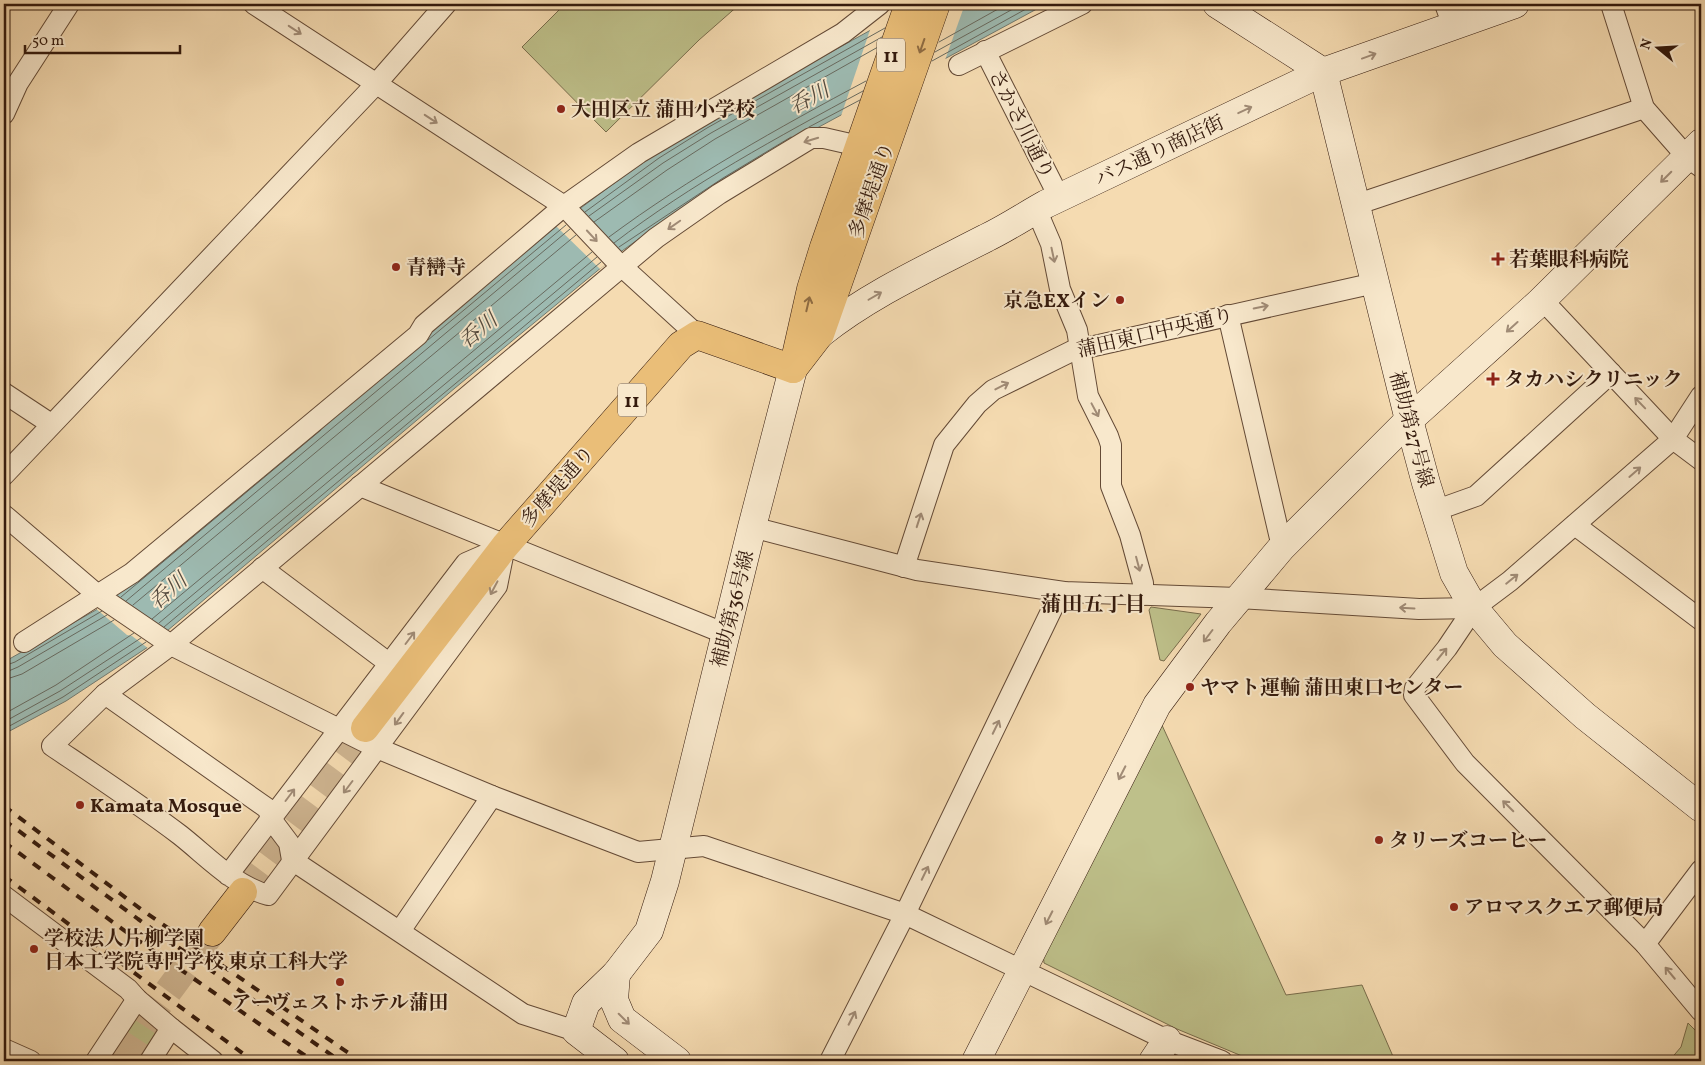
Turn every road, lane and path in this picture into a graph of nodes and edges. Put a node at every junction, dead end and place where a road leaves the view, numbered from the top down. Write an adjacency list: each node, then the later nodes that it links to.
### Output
1 (69, 4): 15 (street)
2 (254, 4): 16 (street, one-way to 16)
3 (446, 4): 16 (street)
4 (880, 4): 23 (street)
5 (909, 4): 19 (main road, 多摩堤通り / 11)
6 (936, 4): 28 (main road, 多摩堤通り / 11, one-way to 28)
7 (1082, 4): 12 (street)
8 (1217, 4): 14 (street)
9 (1515, 4): 11 (street, バス通り商店街)
10 (1611, 4): 17 (street)
11 (1449, 15): 14 (street, バス通り商店街, one-way to 11)
12 (985, 51): 13 (street); 21 (street, さかさ川通り)
13 (959, 65)
14 (1322, 72): 21 (street, バス通り商店街, one-way to 14); 22 (street, 補助第27号線)
15 (11, 79): 18 (street)
16 (376, 84): 23 (street, one-way to 23); 36 (street)
17 (1644, 108): 20 (street); 22 (street)
18 (4, 114)
19 (859, 146): 24 (street, one-way to 24); 31 (main road, 多摩堤通り / 11, one-way to 19)
20 (1696, 156): 26 (street, one-way to 26)
21 (1047, 204): 28 (street, バス通り商店街, one-way to 21); 30 (street, さかさ川通り, one-way to 30)
22 (1356, 206): 25 (street, 補助第27号線)
23 (566, 208): 24 (street, one-way to 24); 51 (street)
24 (619, 265): 29 (street); 40 (street)
25 (1375, 283): 27 (street, 蒲田東口中央通り, one-way to 25); 35 (street, 補助第27号線)
26 (1539, 303): 32 (street); 35 (street, one-way to 35)
27 (1228, 314): 30 (street, 蒲田東口中央通り); 46 (street)
28 (820, 334): 31 (main road, 多摩堤通り / 11)
29 (697, 335): 31 (main road); 45 (main road, 多摩堤通り / 11)
30 (1082, 348): 47 (street, 蒲田東口中央通り, one-way to 30); 50 (street, さかさ川通り, one-way to 50)
31 (793, 369): 44 (street, 補助第36号線)
32 (1611, 373): 37 (street, one-way to 32); 41 (street)
33 (4, 393): 36 (street)
34 (1701, 396): 37 (street)
35 (1409, 420): 41 (street, 補助第27号線); 46 (street)
36 (51, 424): 39 (street)
37 (1673, 439): 38 (street); 43 (street, one-way to 37)
38 (1701, 460)
39 (4, 475)
40 (360, 486): 45 (street); 48 (street)
41 (1434, 511): 53 (street, 補助第27号線)
42 (4, 515): 51 (street)
43 (1575, 525): 53 (street, one-way to 43); 54 (street)
44 (752, 527): 47 (street); 55 (street, 補助第36号線)
45 (505, 546): 55 (street); 58 (street, one-way to 45); 61 (main road, 多摩堤通り / 11)
46 (1282, 547): 52 (street)
47 (904, 566): 49 (street)
48 (262, 568): 57 (street); 58 (street)
49 (1064, 592): 50 (street); 70 (street, one-way to 49)
50 (1143, 595): 52 (street)
51 (102, 598): 56 (street); 57 (street)
52 (1238, 598): 53 (street, one-way to 52); 74 (street, one-way to 74)
53 (1474, 608): 63 (street, 補助第27号線); 73 (street, one-way to 53)
54 (1701, 620)
55 (726, 634): 65 (street, 補助第36号線)
56 (24, 642)
57 (167, 642): 59 (street); 60 (street)
58 (390, 664): 60 (street)
59 (105, 694): 64 (street); 68 (street)
60 (338, 730): 61 (street); 64 (street, one-way to 60)
61 (371, 738): 62 (street); 66 (street, one-way to 66)
62 (492, 796): 65 (street); 71 (street)
63 (1701, 808)
64 (271, 819): 66 (street); 68 (street)
65 (673, 849): 70 (street); 75 (street, 補助第36号線)
66 (292, 860): 68 (street); 71 (street)
67 (1701, 870): 73 (street)
68 (246, 887): 72 (main road)
69 (4, 896): 76 (street)
70 (905, 914): 74 (street); 88 (street, one-way to 70)
71 (400, 931): 79 (street)
72 (212, 932)
73 (1645, 944): 77 (street, one-way to 73)
74 (1022, 970): 81 (street); 89 (street)
75 (616, 974): 79 (street, 補助第36号線); 87 (street, one-way to 87)
76 (136, 999): 78 (street); 83 (street)
77 (1701, 1011)
78 (171, 1028): 84 (street); 85 (street)
79 (576, 1031): 86 (street)
80 (4, 1049): 82 (street)
81 (1160, 1050): 90 (street)
82 (31, 1061)
83 (96, 1061)
84 (150, 1061)
85 (213, 1061)
86 (615, 1061)
87 (677, 1061)
88 (830, 1061)
89 (976, 1061)
90 (1222, 1061)

